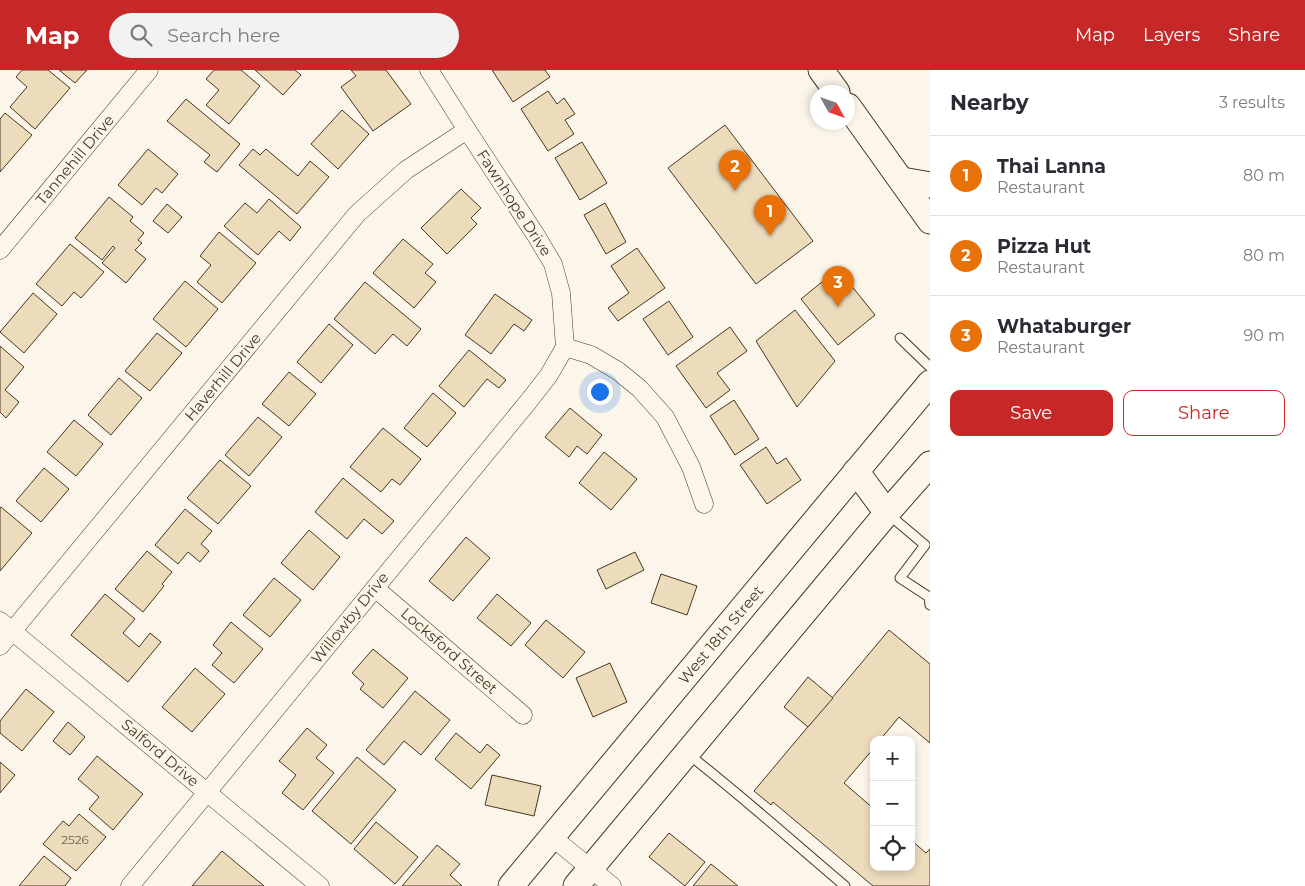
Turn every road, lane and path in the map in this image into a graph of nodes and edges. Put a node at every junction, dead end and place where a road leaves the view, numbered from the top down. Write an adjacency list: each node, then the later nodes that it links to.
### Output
1 (149, 70): 10 (street, Tannehill Drive)
2 (429, 70): 6 (street, Fawnhope Drive)
3 (821, 70): 4 (main road)
4 (832, 85)
5 (855, 116): 7 (main road)
6 (466, 130): 12 (street, Fawnhope Drive); 23 (street, Haverhill Drive)
7 (902, 180): 8 (main road); 9 (main road)
8 (930, 185)
9 (930, 221)
10 (0, 250)
11 (900, 338): 13 (lane)
12 (565, 347): 17 (street); 20 (street, Willowby Drive)
13 (930, 367)
14 (930, 383): 16 (main road, West 18th Street)
15 (930, 464): 18 (main road)
16 (856, 472): 18 (main road); 28 (main road, West 18th Street)
17 (704, 504)
18 (887, 513): 21 (lane); 26 (main road)
19 (930, 587): 21 (lane)
20 (375, 588): 25 (street, Locksford Street); 27 (street, Willowby Drive)
21 (919, 590): 22 (lane)
22 (930, 600)
23 (6, 626): 24 (street, Haverhill Drive); 27 (street, Salford Drive)
24 (0, 646)
25 (524, 714)
26 (686, 752): 29 (main road); 34 (lane)
27 (207, 792): 30 (street, Willowby Drive); 31 (street, Salford Drive)
28 (552, 836): 29 (street); 32 (main road, West 18th Street)
29 (583, 877): 33 (street)
30 (130, 886)
31 (320, 886)
32 (511, 886)
33 (612, 886)
34 (845, 886)

